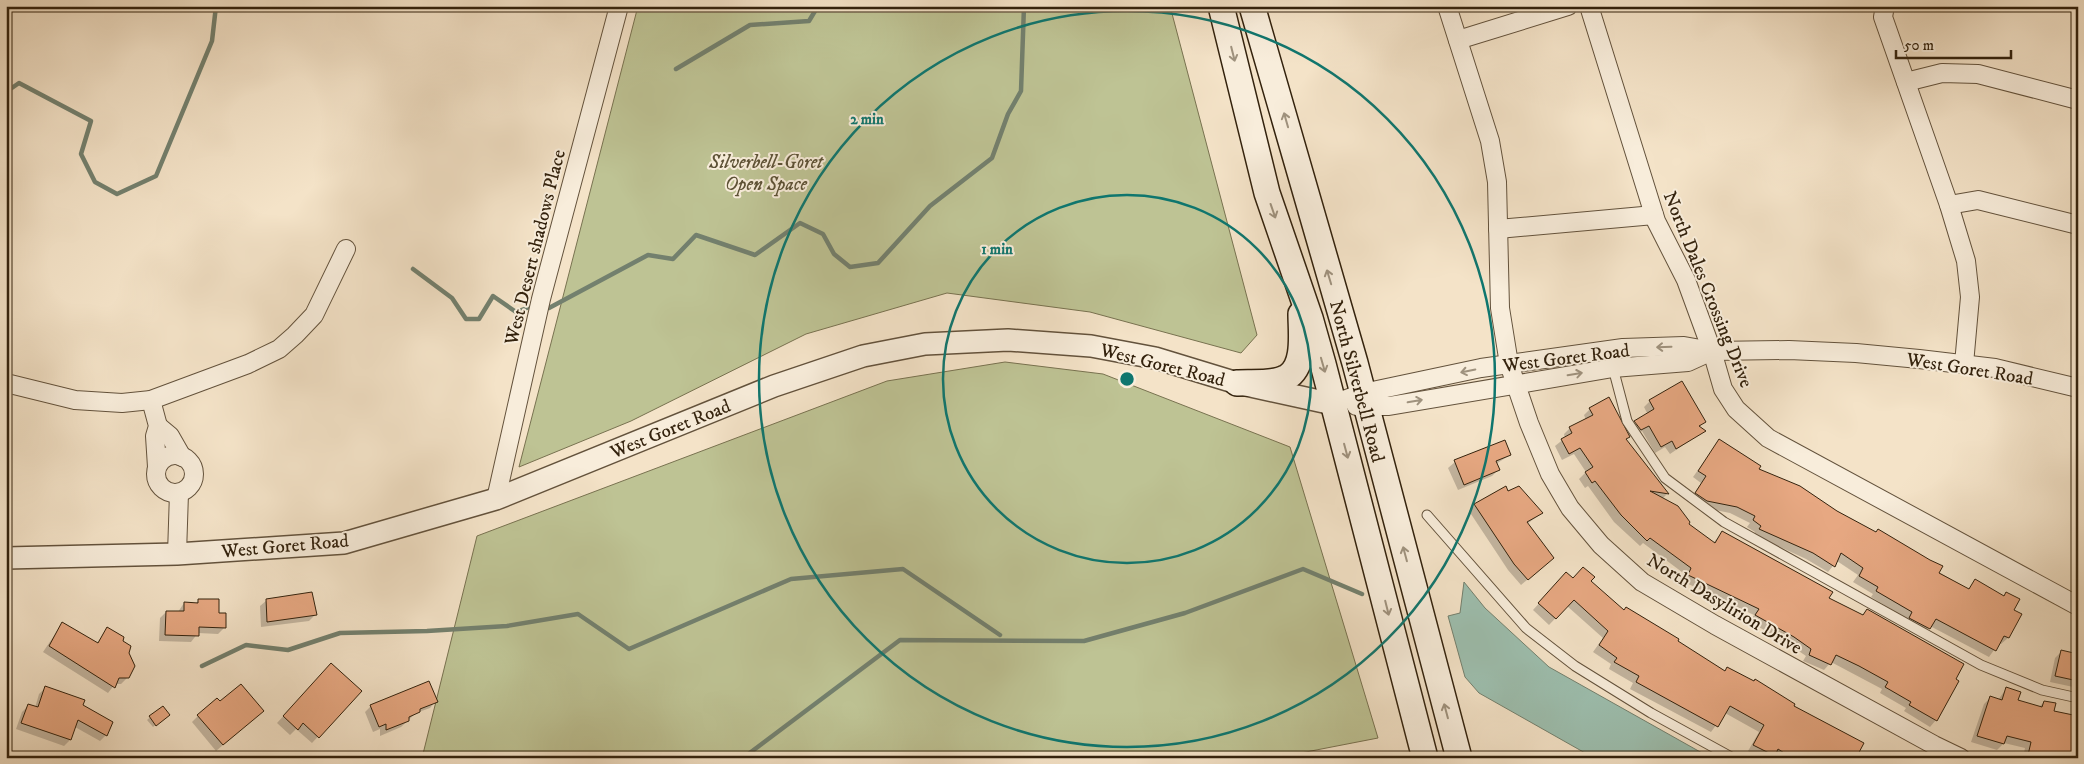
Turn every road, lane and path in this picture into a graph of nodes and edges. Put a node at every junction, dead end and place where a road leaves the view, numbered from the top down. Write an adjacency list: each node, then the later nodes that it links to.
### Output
1 (619, 6): 32 (street, West Desert shadows Place)
2 (1221, 6): 16 (main road, North Silverbell Road, one-way to 16)
3 (1252, 6): 26 (main road, North Silverbell Road, one-way to 3)
4 (1447, 6): 8 (street, North Dasylirion Drive)
5 (1568, 6): 8 (street)
6 (1589, 6): 12 (street, North Dales Crossing Drive)
7 (1885, 6): 9 (street)
8 (1458, 40): 14 (street, North Dasylirion Drive)
9 (1906, 82): 10 (street); 11 (street)
10 (2078, 100)
11 (1949, 205): 13 (street); 19 (street)
12 (1654, 215): 14 (street); 17 (street, North Dales Crossing Drive)
13 (2078, 225)
14 (1498, 229): 18 (street, North Dasylirion Drive)
15 (346, 249): 25 (street)
16 (1302, 294): 21 (main road); 27 (main road, North Silverbell Road, one-way to 27)
17 (1712, 351): 18 (street, West Goret Road, one-way to 18); 19 (street, West Goret Road); 20 (street, West Goret Road); 36 (street, North Dales Crossing Drive)
18 (1509, 364): 23 (street, North Dasylirion Drive); 26 (street, West Goret Road, one-way to 26)
19 (1964, 364): 24 (street, West Goret Road)
20 (1613, 368): 23 (street, West Goret Road, one-way to 20); 37 (lane)
21 (1237, 382): 27 (street, West Goret Road); 32 (street, West Goret Road)
22 (6, 383): 25 (street)
23 (1515, 383): 26 (street, West Goret Road, one-way to 23); 41 (street, North Dasylirion Drive)
24 (2078, 388)
25 (150, 400): 28 (street)
26 (1365, 400): 27 (street, West Goret Road); 39 (main road, North Silverbell Road, one-way to 26)
27 (1333, 404): 38 (main road, North Silverbell Road, one-way to 38)
28 (158, 426): 29 (street); 30 (street)
29 (182, 456): 30 (street); 31 (street)
30 (157, 468): 31 (street)
31 (179, 493): 34 (street)
32 (496, 499): 34 (street, West Goret Road)
33 (1427, 515): 40 (lane)
34 (176, 554): 35 (street, West Goret Road)
35 (6, 558)
36 (2078, 606)
37 (2078, 698)
38 (1425, 758)
39 (1459, 758)
40 (1733, 758)
41 (1961, 758)

